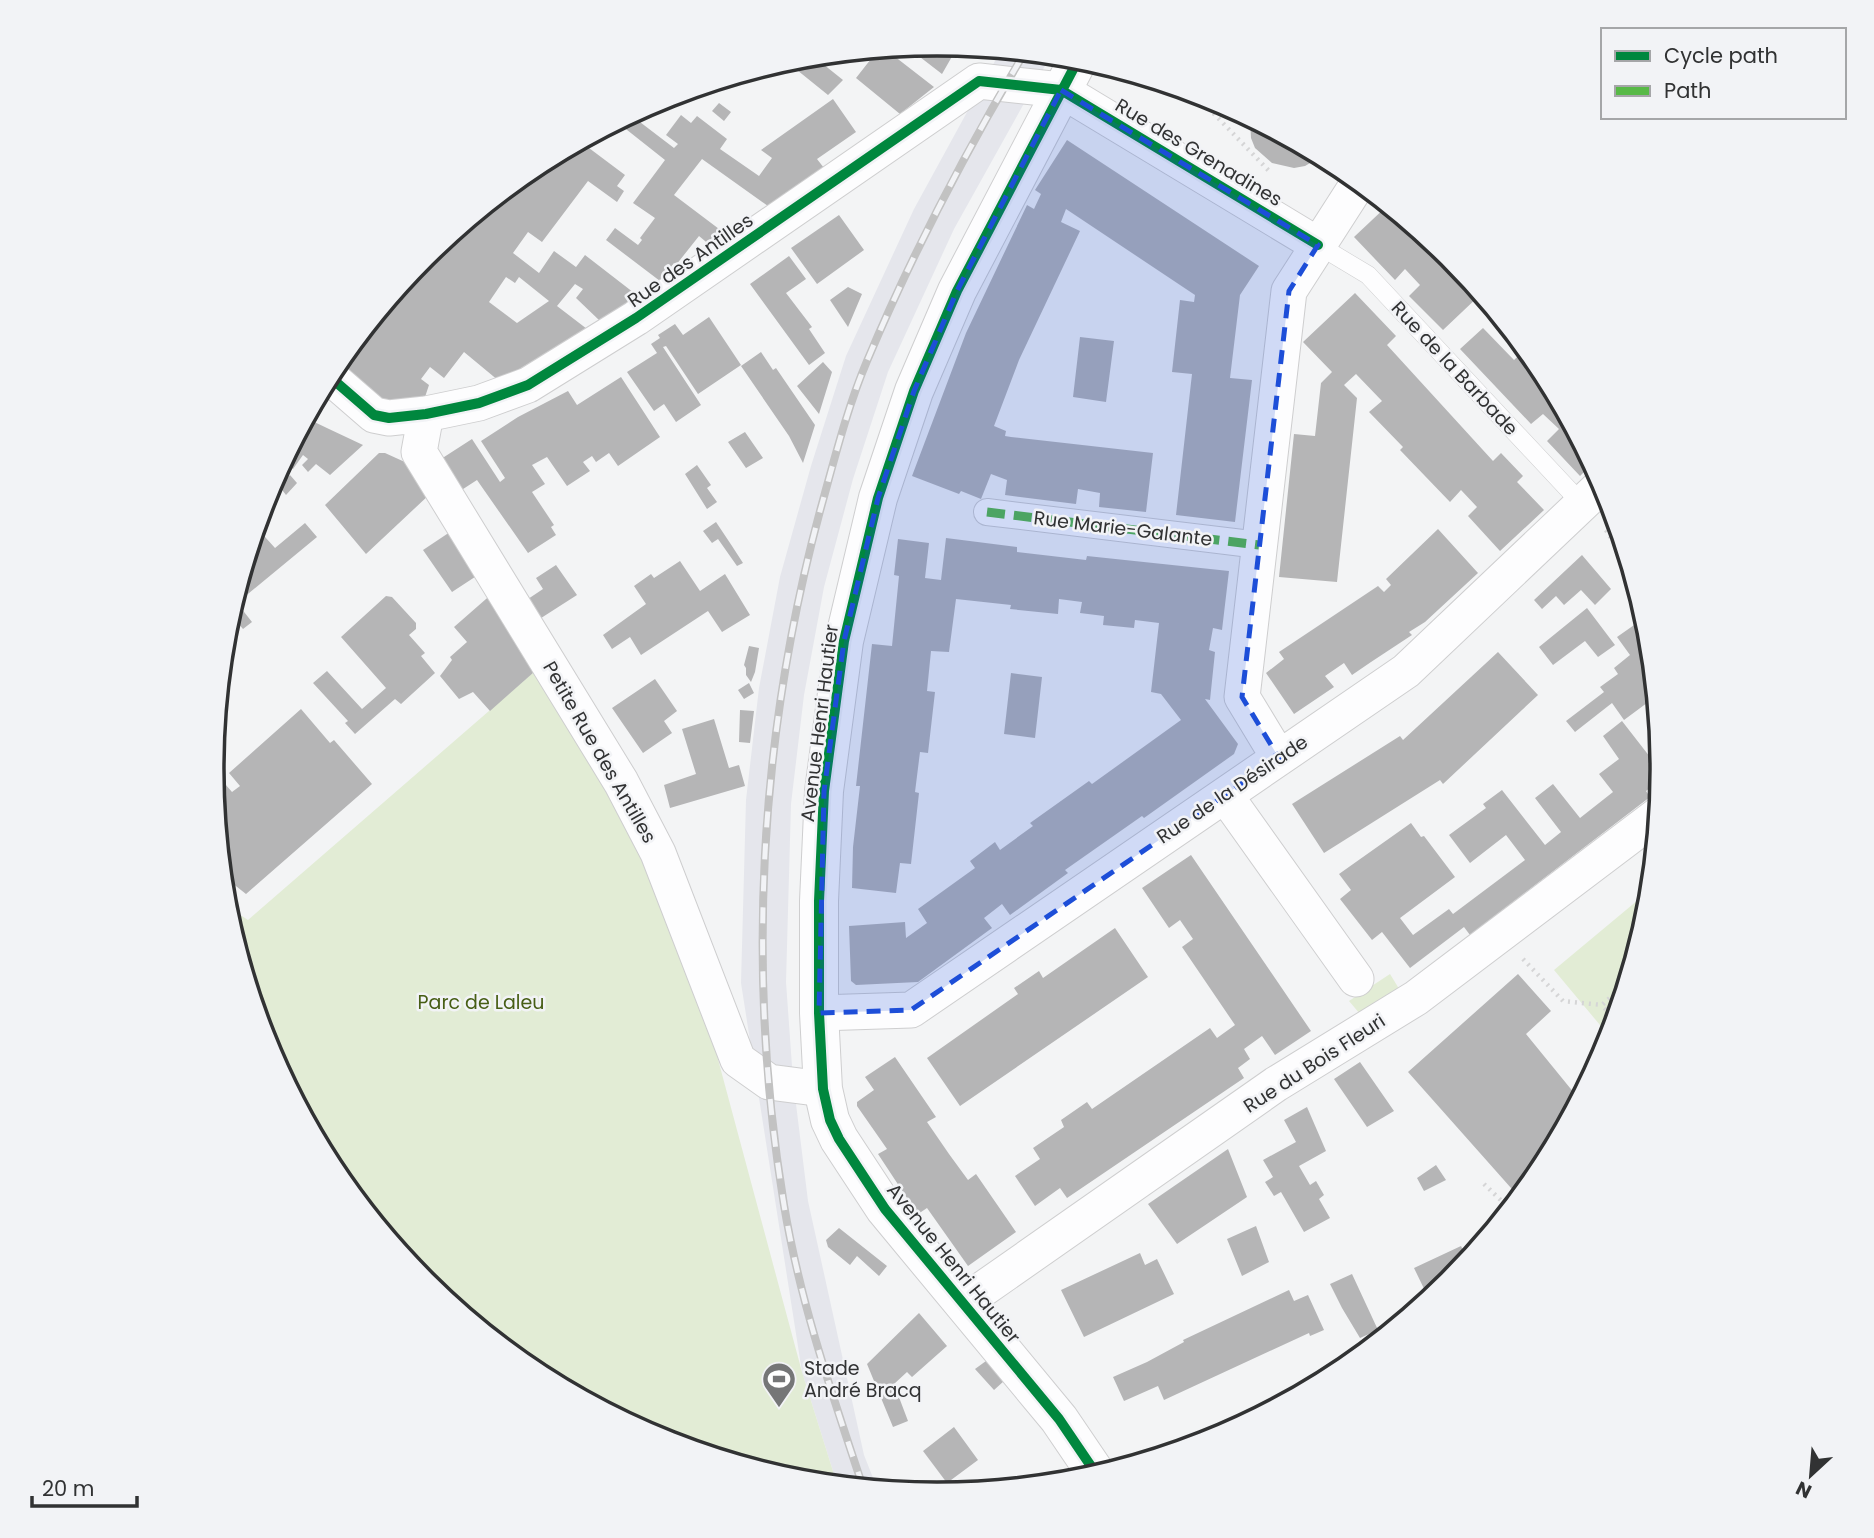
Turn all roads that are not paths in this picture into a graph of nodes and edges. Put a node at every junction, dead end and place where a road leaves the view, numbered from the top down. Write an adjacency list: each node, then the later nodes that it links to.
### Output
1 (1070, 74): 3 (street, Rue des Grenadines); 5 (street, Rue des Antilles); 13 (street, Avenue Henri Hautier)
2 (1353, 191): 3 (street)
3 (1318, 245): 6 (lane, Rue de la Barbade); 8 (street)
4 (338, 383): 5 (street, Rue des Antilles)
5 (426, 414): 14 (street, Petite Rue des Antilles)
6 (1592, 494): 9 (street, Rue de la Désirade)
7 (987, 512): 8 (street, Rue Marie-Galante)
8 (1259, 545): 9 (street)
9 (1279, 758): 10 (street, Rue de la Désirade)
10 (1225, 795): 12 (street); 13 (street, Rue de la Désirade)
11 (1647, 822): 15 (street, Rue du Bois Fleuri)
12 (1356, 978)
13 (819, 1013): 14 (street, Avenue Henri Hautier)
14 (823, 1089): 15 (street, Avenue Henri Hautier)
15 (963, 1303): 16 (street, Avenue Henri Hautier)
16 (1090, 1465)

